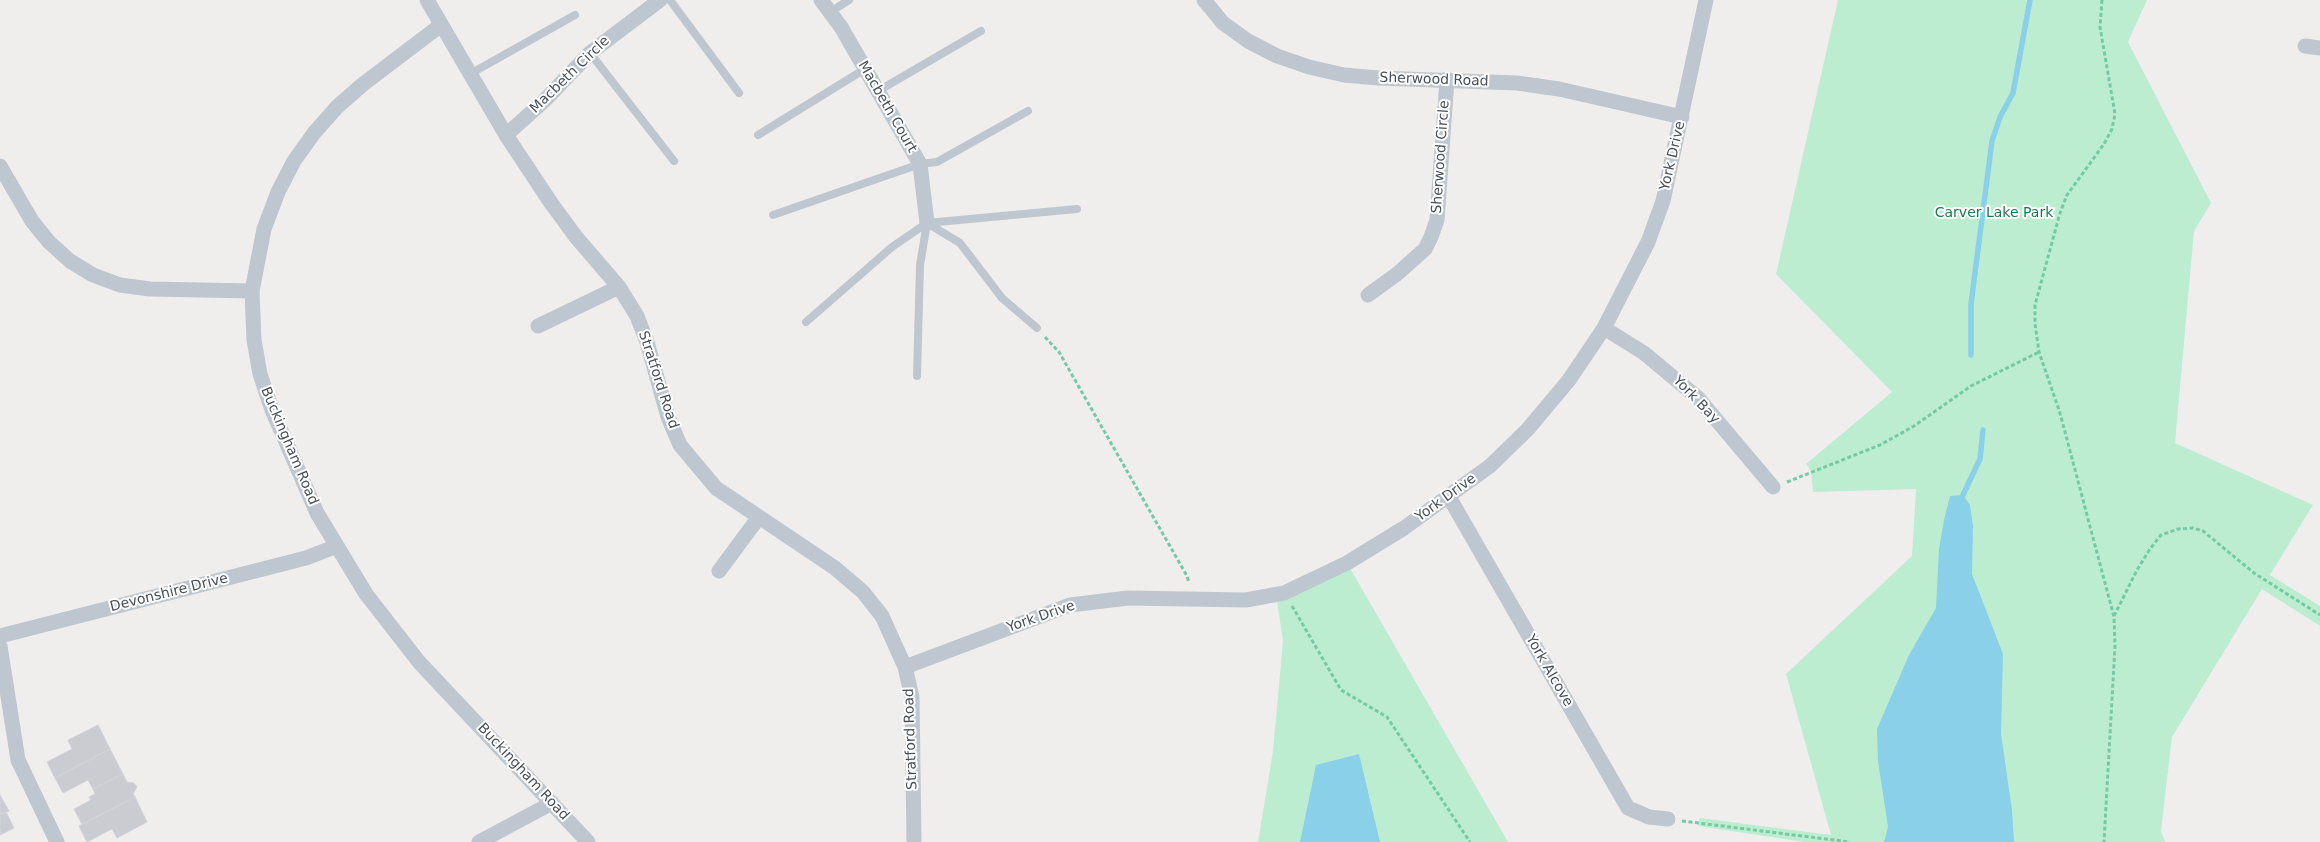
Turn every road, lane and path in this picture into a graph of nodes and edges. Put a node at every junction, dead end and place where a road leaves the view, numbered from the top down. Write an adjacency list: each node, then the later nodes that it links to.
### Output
1 (426, 0): 10 (street, Stratford Road)
2 (660, 0): 12 (street, Macbeth Circle)
3 (670, 0): 17 (lane)
4 (849, 0): 8 (lane)
5 (1204, 0): 15 (street, Sherwood Road)
6 (1706, 0): 19 (street, York Drive)
7 (2102, 0): 35 (path)
8 (826, 6): 13 (street, Macbeth Court)
9 (575, 14): 14 (lane)
10 (441, 25): 14 (street, Stratford Road); 29 (street, Buckingham Road)
11 (981, 30): 16 (lane)
12 (590, 53): 20 (street, Macbeth Circle); 22 (lane)
13 (865, 69): 16 (street, Macbeth Court); 21 (lane)
14 (470, 74): 20 (street, Stratford Road)
15 (1447, 79): 19 (street, Sherwood Road); 30 (street, Sherwood Circle)
16 (878, 91): 23 (street, Macbeth Court)
17 (739, 93)
18 (1028, 111): 23 (lane)
19 (1682, 117): 34 (street, York Drive)
20 (506, 135): 28 (street, Stratford Road)
21 (758, 135)
22 (674, 161)
23 (920, 164): 26 (lane); 27 (street, Macbeth Court)
24 (0, 166): 29 (street)
25 (1077, 208): 27 (lane)
26 (773, 215)
27 (927, 222): 31 (lane); 33 (lane); 36 (lane)
28 (620, 287): 32 (street); 39 (street, Stratford Road)
29 (252, 291): 40 (street, Buckingham Road)
30 (1368, 295)
31 (806, 322)
32 (538, 326)
33 (1037, 328): 43 (path)
34 (1604, 328): 37 (street, York Bay); 38 (street, York Drive)
35 (2039, 352): 37 (path); 45 (path)
36 (917, 376)
37 (1773, 487)
38 (1449, 497): 42 (street, York Drive); 50 (street, York Alcove)
39 (759, 517): 41 (street); 48 (street, Stratford Road)
40 (337, 546): 46 (street, Devonshire Drive); 49 (street, Buckingham Road)
41 (719, 571)
42 (1284, 593): 43 (street, York Drive); 55 (path)
43 (1191, 598): 48 (street, York Drive)
44 (2320, 615): 45 (path)
45 (2114, 617): 57 (path)
46 (0, 636)
47 (0, 646): 51 (street)
48 (905, 667): 54 (street, Stratford Road)
49 (552, 802): 52 (street); 53 (street, Buckingham Road)
50 (1668, 819): 56 (path)
51 (57, 842)
52 (479, 842)
53 (588, 842)
54 (914, 842)
55 (1470, 842)
56 (1850, 842)
57 (2104, 842)

